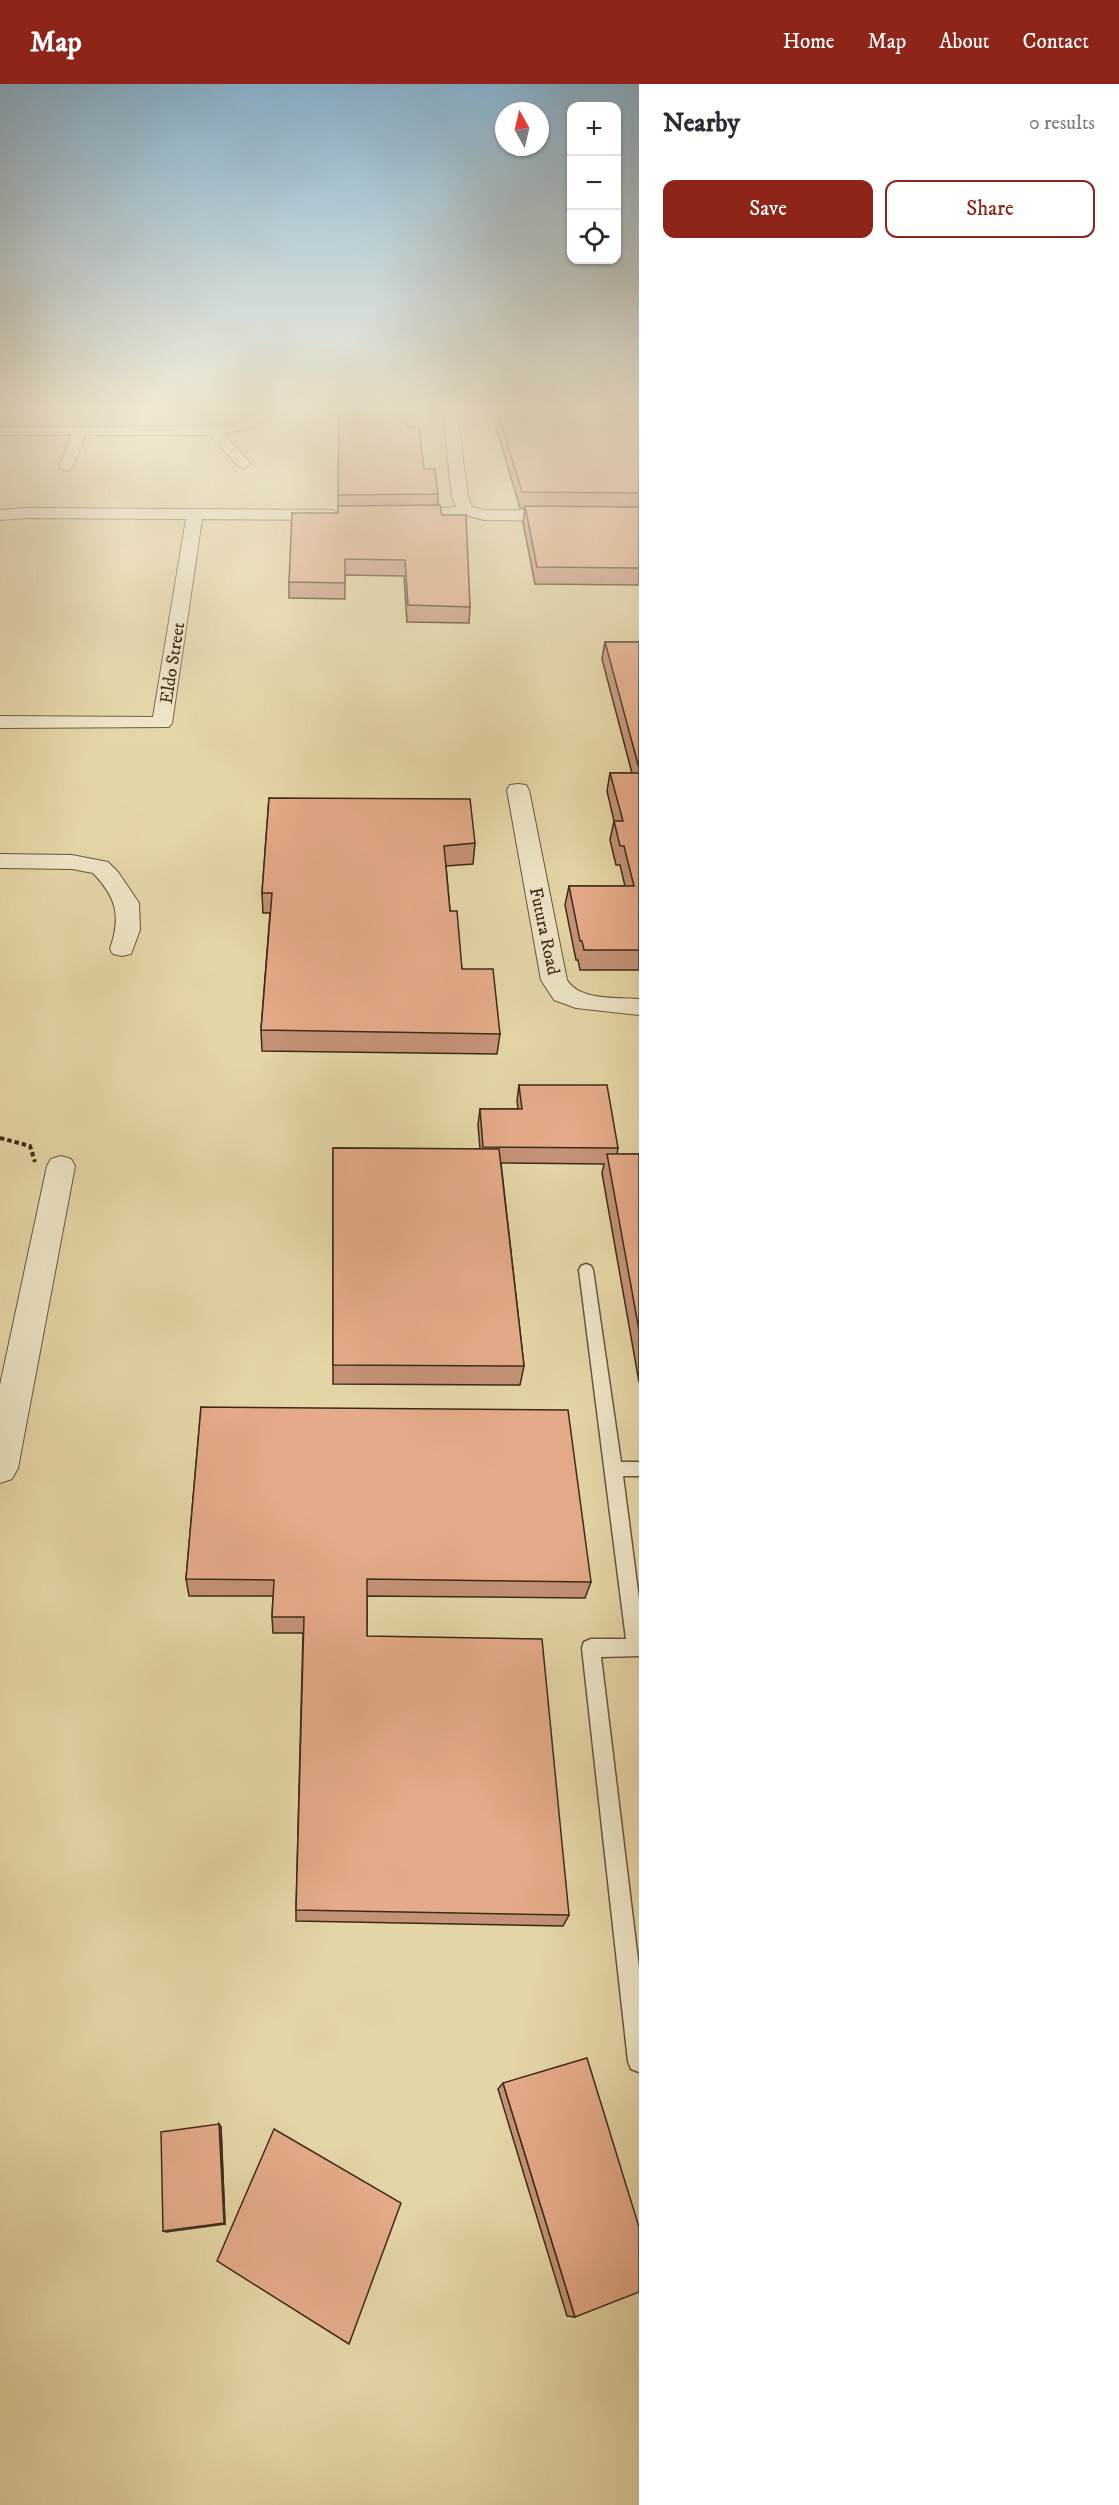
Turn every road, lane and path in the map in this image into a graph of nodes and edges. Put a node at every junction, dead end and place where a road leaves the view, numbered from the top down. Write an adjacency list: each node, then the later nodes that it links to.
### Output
1 (194, 519): 2 (street, Eldo Street)
2 (0, 722)
3 (518, 790): 8 (street, Futura Road)
4 (120, 854): 6 (street)
5 (0, 861): 6 (street)
6 (100, 867): 7 (street)
7 (122, 949)
8 (639, 1007)
9 (0, 1138): 10 (path)
10 (60, 1170): 12 (street)
11 (586, 1270): 13 (lane)
12 (0, 1468)
13 (614, 1469): 14 (lane); 15 (lane)
14 (639, 1469)
15 (639, 2061)

